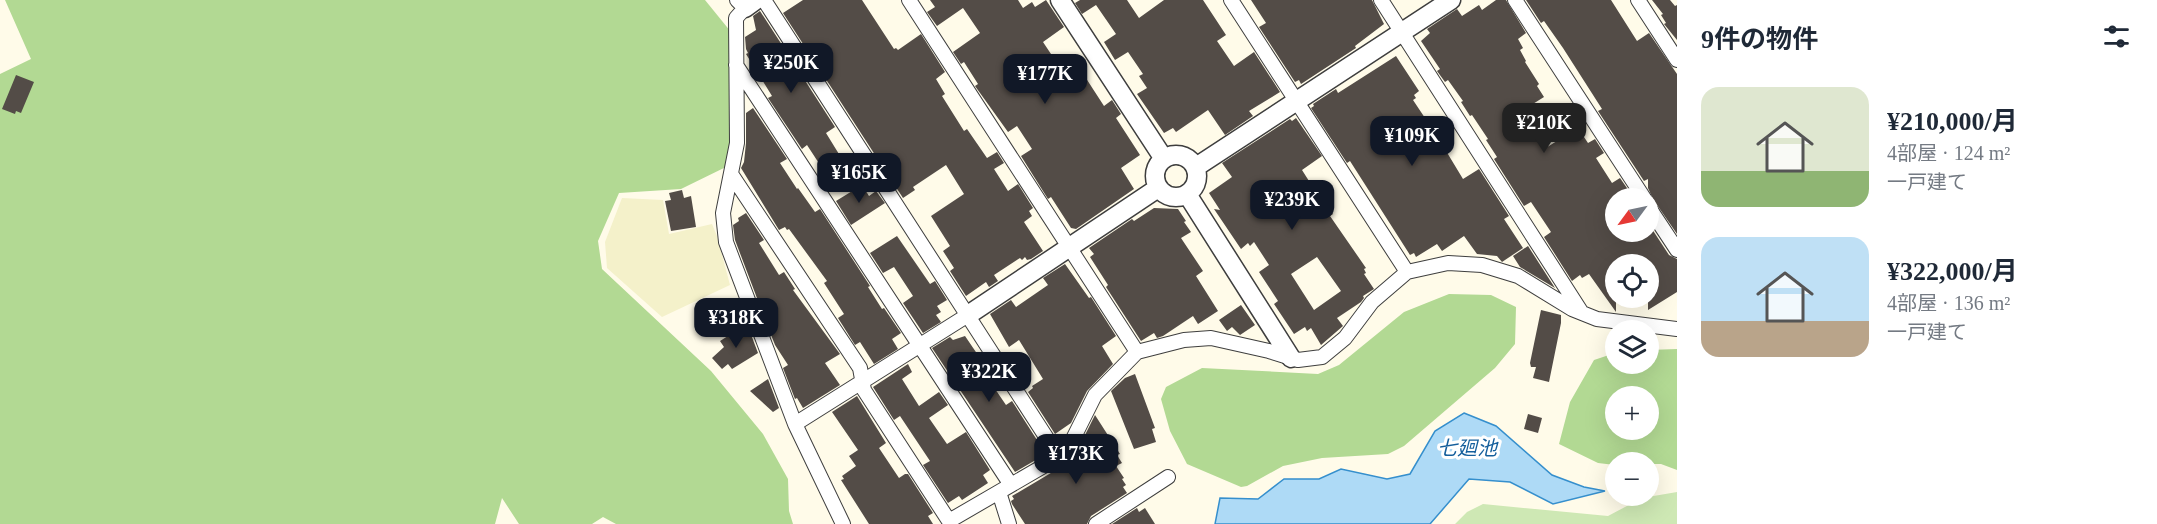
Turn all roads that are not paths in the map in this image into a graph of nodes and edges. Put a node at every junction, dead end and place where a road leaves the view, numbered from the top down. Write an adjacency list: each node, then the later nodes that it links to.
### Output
1 (764, 0): 25 (street)
2 (909, 0): 21 (street)
3 (1060, 0): 14 (street)
4 (1231, 0): 13 (street)
5 (1381, 0): 10 (street)
6 (1450, 0): 10 (street)
7 (1515, 0): 18 (street)
8 (1638, 0): 11 (street)
9 (746, 3): 12 (street)
10 (1401, 32): 13 (street); 24 (street)
11 (1677, 60)
12 (735, 63): 16 (street); 27 (street)
13 (1296, 101): 15 (street); 23 (street)
14 (1164, 159): 15 (street); 17 (street)
15 (1197, 166): 19 (street)
16 (731, 174): 30 (street); 31 (street)
17 (1158, 188): 19 (street); 21 (street)
18 (1637, 188)
19 (1187, 194): 29 (street)
20 (1659, 222): 22 (street)
21 (1069, 247): 25 (street); 28 (street)
22 (1677, 249)
23 (1407, 272): 24 (street); 29 (street)
24 (1582, 313): 26 (street)
25 (968, 315): 27 (street); 32 (street)
26 (1677, 329)
27 (920, 345): 30 (street); 34 (street)
28 (1137, 352): 29 (street); 32 (street)
29 (1291, 358)
30 (862, 381): 31 (street); 34 (street)
31 (795, 424): 35 (street)
32 (1059, 457): 34 (street)
33 (1168, 477): 37 (street)
34 (1005, 488): 36 (street)
35 (843, 524)
36 (1009, 524)
37 (1096, 524)

